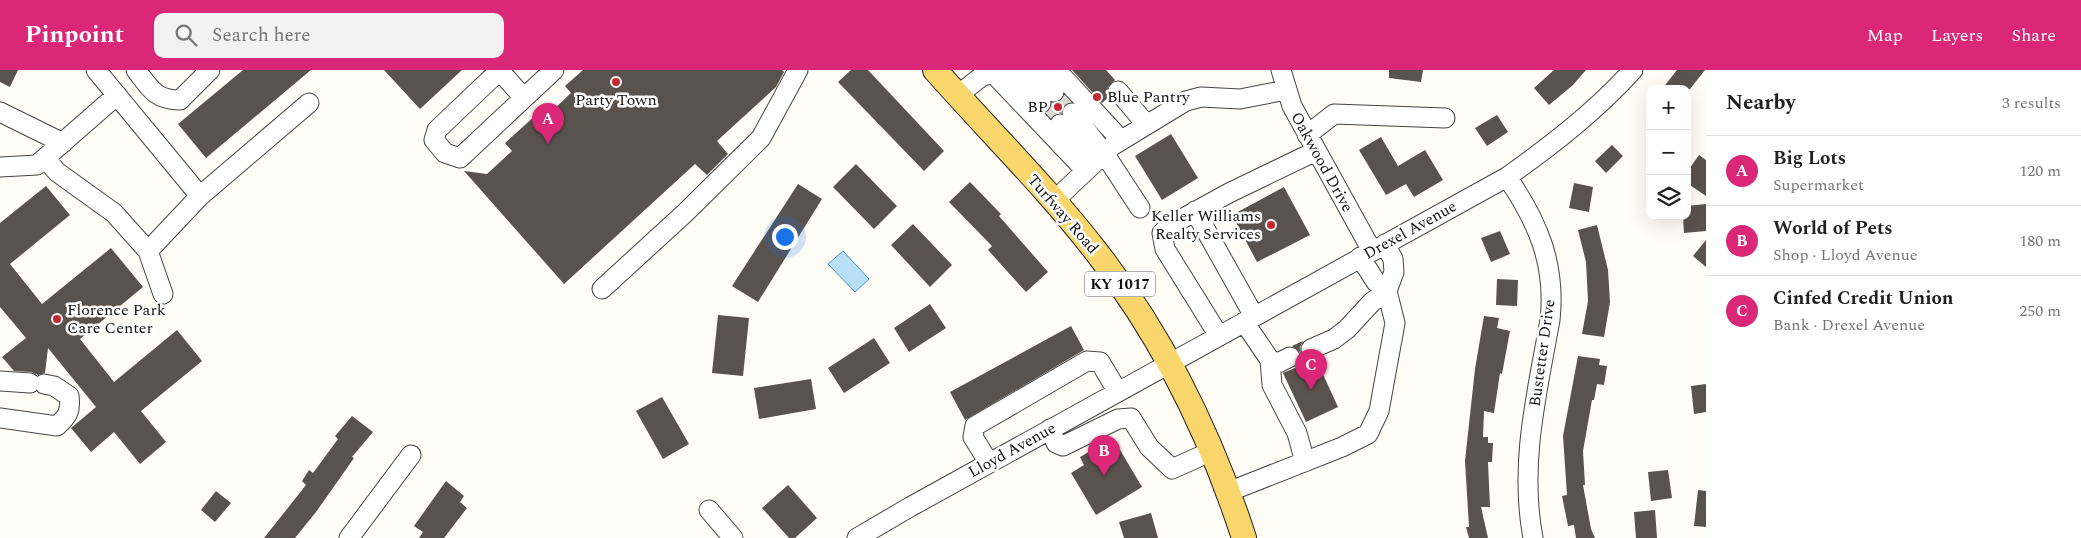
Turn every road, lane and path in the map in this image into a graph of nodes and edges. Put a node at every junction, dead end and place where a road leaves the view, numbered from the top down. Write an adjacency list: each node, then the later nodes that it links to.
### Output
1 (96, 70): 15 (street)
2 (136, 70): 3 (street)
3 (210, 70)
4 (499, 70): 16 (street); 16 (street)
5 (554, 70): 16 (street)
6 (798, 70): 36 (street)
7 (935, 70): 14 (main road, Turfway Road / KY 1017)
8 (1034, 70): 11 (street); 23 (street)
9 (1281, 70): 12 (street, Oakwood Drive)
10 (1633, 70): 29 (street, Drexel Avenue)
11 (1000, 71): 14 (street); 27 (street)
12 (1286, 90): 21 (street); 22 (street, Oakwood Drive)
13 (1118, 91): 21 (street)
14 (958, 95): 31 (main road, Turfway Road / KY 1017)
15 (117, 96): 24 (street); 30 (street)
16 (524, 98)
17 (309, 102): 30 (street)
18 (0, 112): 24 (street)
19 (1445, 118): 22 (street)
20 (1066, 119): 27 (street)
21 (1146, 124): 23 (street)
22 (1307, 135): 25 (street, Oakwood Drive)
23 (1121, 140): 27 (street)
24 (63, 143): 26 (street)
25 (1316, 151): 33 (street); 35 (street, Oakwood Drive)
26 (45, 158): 28 (street); 34 (street)
27 (1095, 162): 31 (street); 32 (street)
28 (0, 167)
29 (1507, 177): 35 (street, Drexel Avenue); 59 (street, Bustetter Drive)
30 (200, 196): 34 (street)
31 (1054, 201): 44 (main road, Turfway Road / KY 1017)
32 (1140, 208)
33 (1195, 211): 39 (street); 40 (street)
34 (148, 251): 38 (street)
35 (1372, 251): 37 (street); 37 (street); 39 (street, Drexel Avenue)
36 (602, 289)
37 (1387, 291): 41 (street); 51 (street)
38 (163, 294)
39 (1249, 319): 40 (street, Drexel Avenue); 43 (street)
40 (1219, 336): 44 (street, Drexel Avenue)
41 (1310, 348)
42 (1290, 357): 43 (street)
43 (1270, 360): 51 (street)
44 (1169, 364): 46 (street, Lloyd Avenue); 49 (main road, Turfway Road / KY 1017)
45 (0, 381): 47 (street)
46 (1118, 392): 48 (street, Lloyd Avenue); 52 (street)
47 (0, 418)
48 (1050, 429): 49 (street); 52 (street, Lloyd Avenue)
49 (1212, 451): 53 (main road, Turfway Road / KY 1017)
50 (411, 455): 55 (street)
51 (1305, 462): 53 (street)
52 (989, 463): 57 (street, Lloyd Avenue)
53 (1228, 492): 58 (main road, Turfway Road / KY 1017)
54 (709, 510): 56 (street)
55 (349, 538)
56 (733, 538)
57 (857, 538)
58 (1244, 538)
59 (1533, 538)

